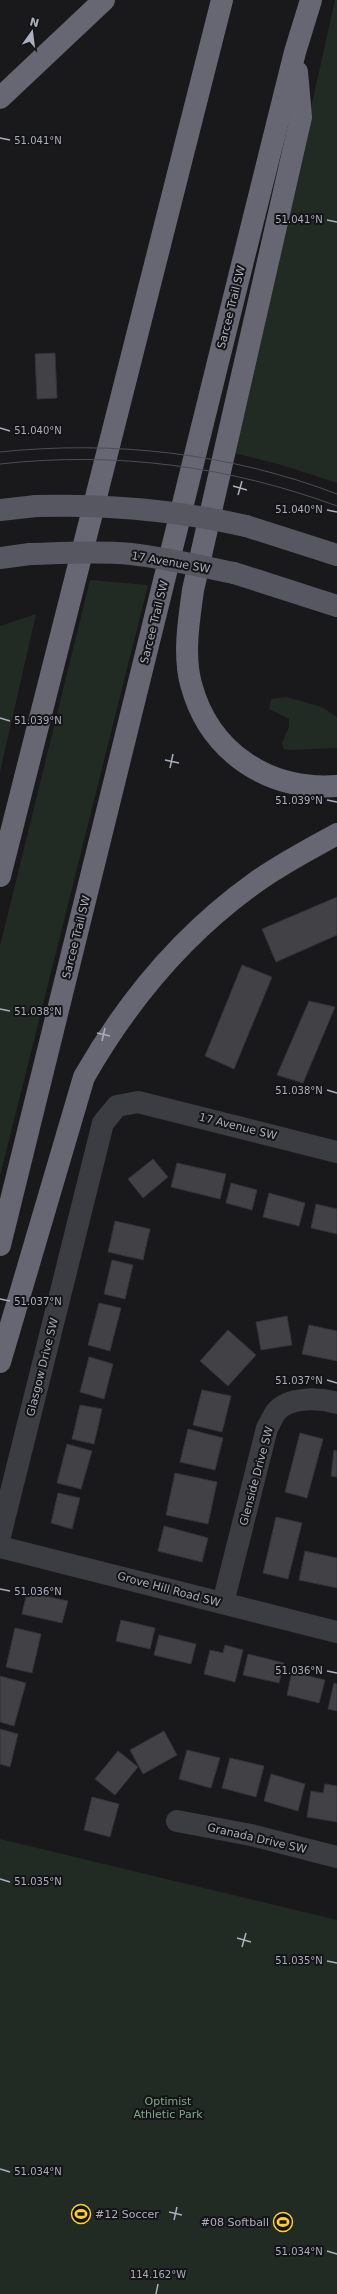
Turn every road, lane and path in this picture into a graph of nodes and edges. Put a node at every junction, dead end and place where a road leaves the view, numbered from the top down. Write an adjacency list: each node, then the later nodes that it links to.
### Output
1 (104, 0): 5 (highway)
2 (222, 0): 12 (highway)
3 (311, 0): 4 (highway, Sarcee Trail SW)
4 (296, 52): 10 (highway); 15 (highway, Sarcee Trail SW)
5 (0, 98)
6 (0, 510): 7 (main road, bridge)
7 (337, 555)
8 (0, 558): 9 (main road, 17 Avenue SW, bridge)
9 (337, 606)
10 (337, 786)
11 (337, 834): 16 (highway)
12 (0, 876)
13 (138, 1102): 14 (street, 17 Avenue SW); 18 (street, Glasgow Drive SW)
14 (337, 1152)
15 (0, 1245)
16 (0, 1362)
17 (337, 1403): 20 (street, Glenside Drive SW)
18 (0, 1536)
19 (0, 1547): 20 (street, Grove Hill Road SW)
20 (223, 1603): 21 (street, Grove Hill Road SW)
21 (337, 1632)
22 (177, 1821): 23 (street, Granada Drive SW)
23 (337, 1857)

